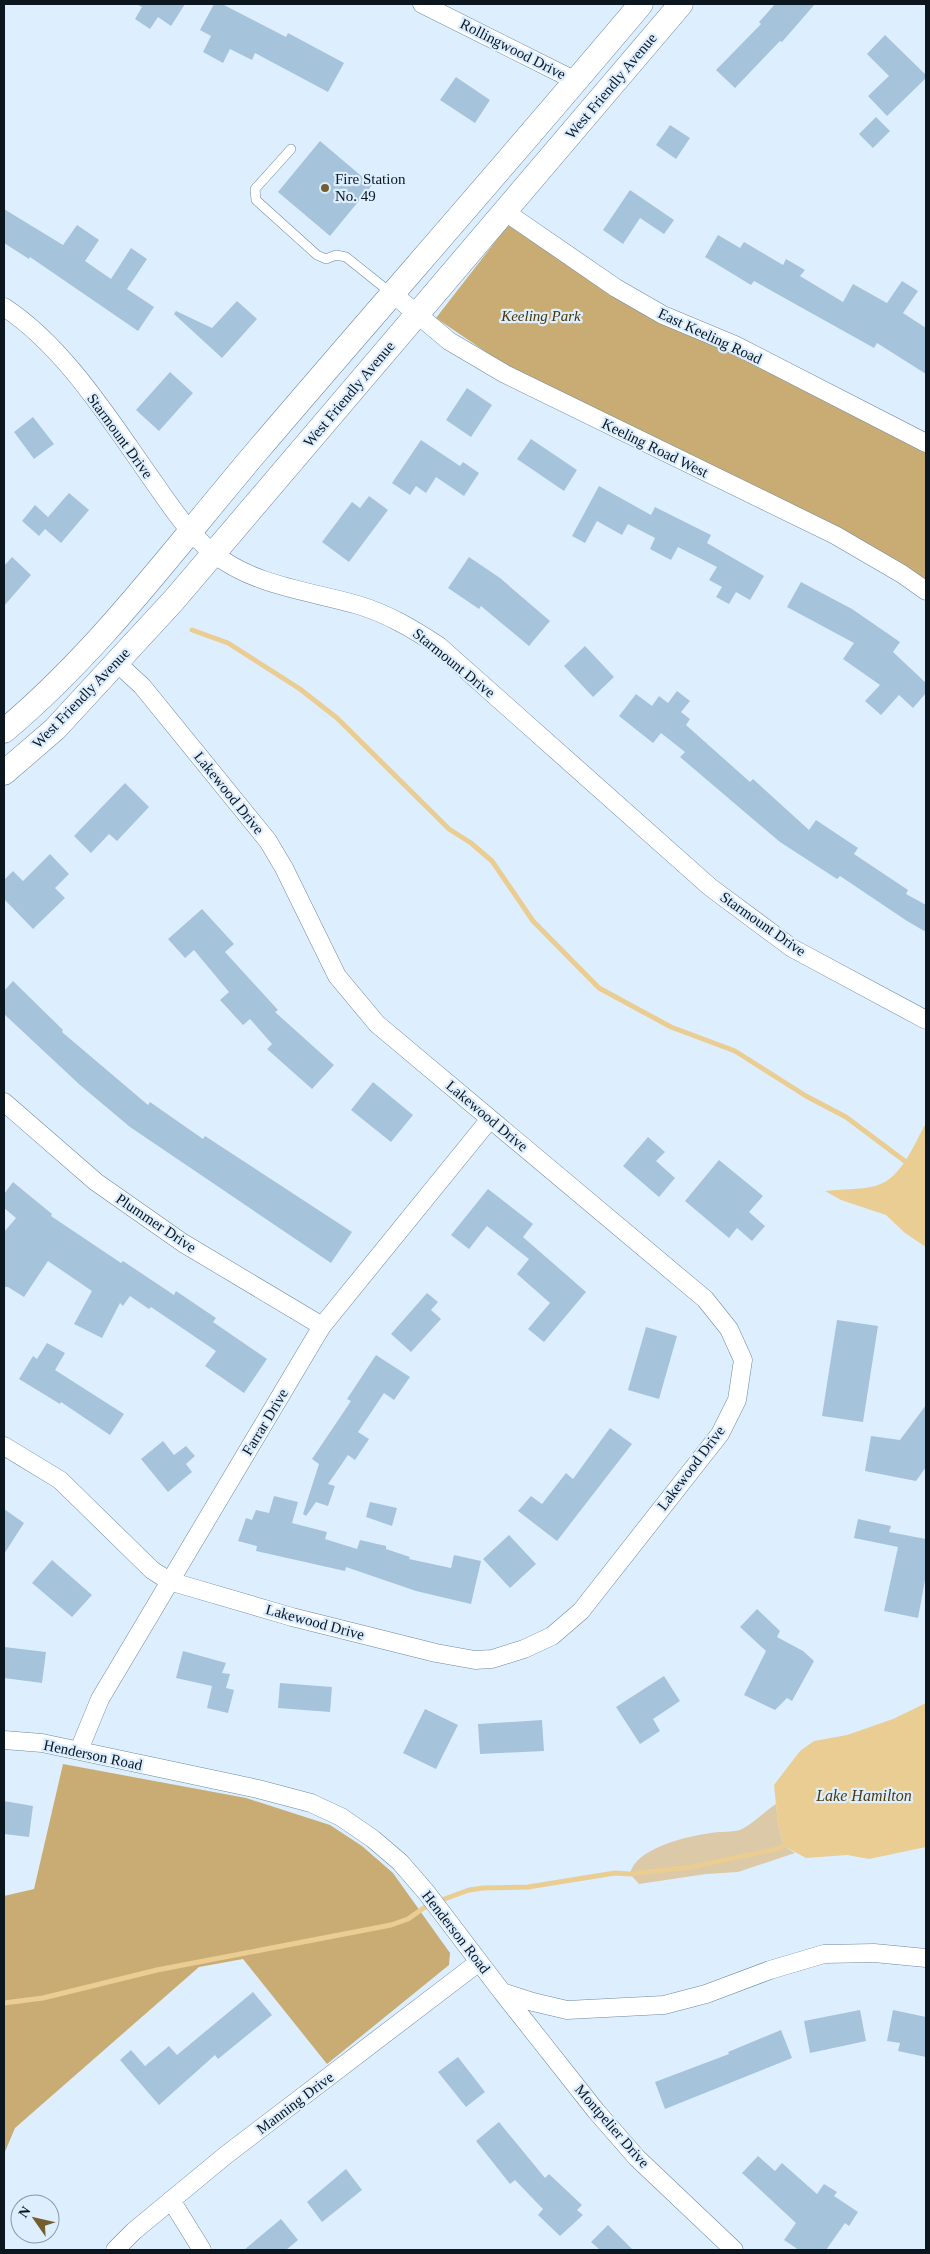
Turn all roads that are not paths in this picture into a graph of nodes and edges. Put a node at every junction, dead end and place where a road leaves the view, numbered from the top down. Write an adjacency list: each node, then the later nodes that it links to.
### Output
1 (422, 4): 4 (street, Rollingwood Drive)
2 (641, 4): 4 (main road, West Friendly Avenue)
3 (681, 4): 6 (main road, West Friendly Avenue)
4 (576, 81): 7 (main road, West Friendly Avenue)
5 (291, 148): 7 (lane)
6 (504, 211): 9 (main road, West Friendly Avenue); 10 (street, East Keeling Road)
7 (392, 293): 9 (street, Keeling Road West); 11 (main road, West Friendly Avenue)
8 (4, 307): 11 (street, Starmount Drive)
9 (416, 314): 12 (main road, West Friendly Avenue); 13 (street, Keeling Road West)
10 (926, 443)
11 (189, 532): 12 (street, Starmount Drive); 15 (main road, West Friendly Avenue)
12 (214, 554): 14 (main road, West Friendly Avenue); 17 (street, Starmount Drive)
13 (926, 591)
14 (117, 663): 16 (main road, West Friendly Avenue); 19 (street, Lakewood Drive)
15 (4, 731)
16 (4, 773)
17 (926, 1020)
18 (4, 1102): 20 (street, Plummer Drive)
19 (490, 1119): 20 (street, Farrar Drive); 22 (street, Lakewood Drive)
20 (322, 1326): 22 (street, Farrar Drive)
21 (4, 1446): 22 (street, Lakewood Drive)
22 (169, 1581): 24 (street, Farrar Drive)
23 (4, 1740): 24 (street, Henderson Road)
24 (78, 1750): 26 (street, Henderson Road)
25 (926, 1958): 27 (street)
26 (479, 1962): 27 (street, Henderson Road); 28 (street, Manning Drive)
27 (502, 1992): 31 (street, Montpelier Drive)
28 (171, 2200): 29 (street, Manning Drive); 30 (street)
29 (115, 2250)
30 (202, 2250)
31 (734, 2250)

